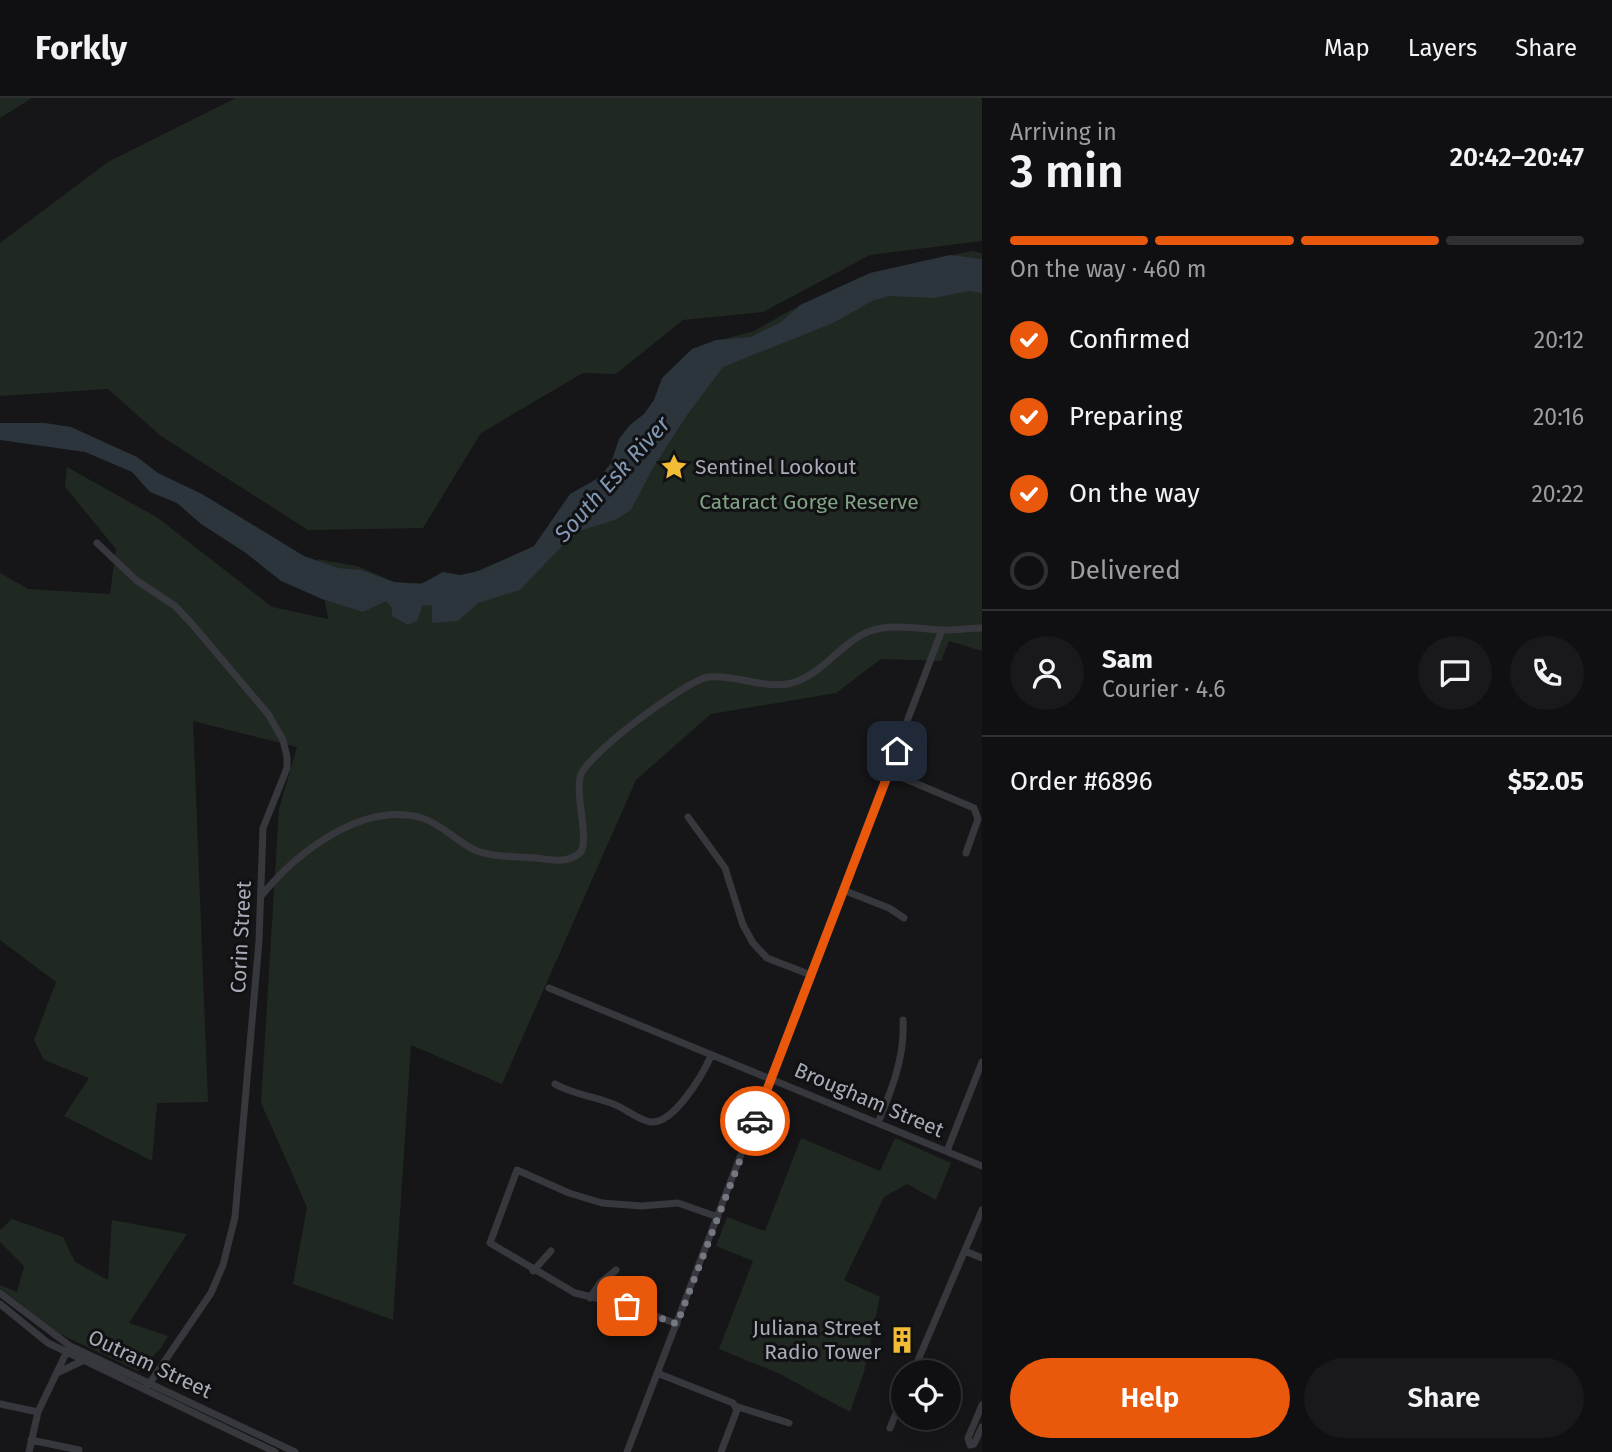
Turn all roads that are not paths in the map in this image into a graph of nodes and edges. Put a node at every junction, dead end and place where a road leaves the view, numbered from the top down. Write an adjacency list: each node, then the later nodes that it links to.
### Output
1 (97, 543): 9 (street, Corin Street)
2 (982, 628): 3 (street)
3 (961, 629): 4 (street); 5 (street)
4 (942, 630): 5 (street); 10 (street)
5 (938, 648): 6 (street)
6 (889, 772): 8 (street); 11 (street)
7 (688, 817): 14 (street)
8 (966, 853)
9 (262, 863): 10 (street); 12 (street, Corin Street)
10 (275, 881): 12 (street)
11 (843, 890): 13 (street); 14 (street)
12 (262, 895): 40 (street, Corin Street)
13 (904, 918)
14 (811, 975): 19 (street)
15 (549, 988): 17 (street, Brougham Street)
16 (902, 1020): 21 (street)
17 (711, 1056): 19 (street, Brougham Street); 20 (street)
18 (982, 1062): 22 (street)
19 (771, 1079): 21 (street, Brougham Street); 25 (street)
20 (555, 1084)
21 (878, 1123): 22 (street, Brougham Street)
22 (947, 1151): 23 (street, Brougham Street)
23 (982, 1166)
24 (982, 1210): 27 (street)
25 (718, 1217): 29 (street); 34 (street)
26 (551, 1251): 29 (street)
27 (965, 1251): 28 (street); 36 (street)
28 (982, 1258)
29 (533, 1270): 32 (street)
30 (616, 1270): 32 (street)
31 (0, 1293): 35 (street, Outram Street)
32 (590, 1298): 34 (street)
33 (0, 1304): 35 (street, Outram Street)
34 (677, 1324): 38 (street)
35 (68, 1349): 37 (street, Outram Street); 39 (street); 40 (street, Outram Street)
36 (918, 1360)
37 (82, 1362): 39 (street); 41 (street, Outram Street)
38 (657, 1373): 44 (street); 53 (street)
39 (53, 1375): 45 (street)
40 (150, 1382): 41 (street, Corin Street); 52 (street, Outram Street)
41 (145, 1390): 51 (street, Outram Street)
42 (0, 1404): 45 (street)
43 (982, 1405): 47 (street)
44 (735, 1406): 46 (street); 54 (street)
45 (38, 1412): 48 (street)
46 (789, 1423)
47 (982, 1427)
48 (31, 1440): 49 (street); 50 (street)
49 (79, 1450)
50 (29, 1452)
51 (275, 1452)
52 (295, 1452)
53 (627, 1452)
54 (721, 1452)

